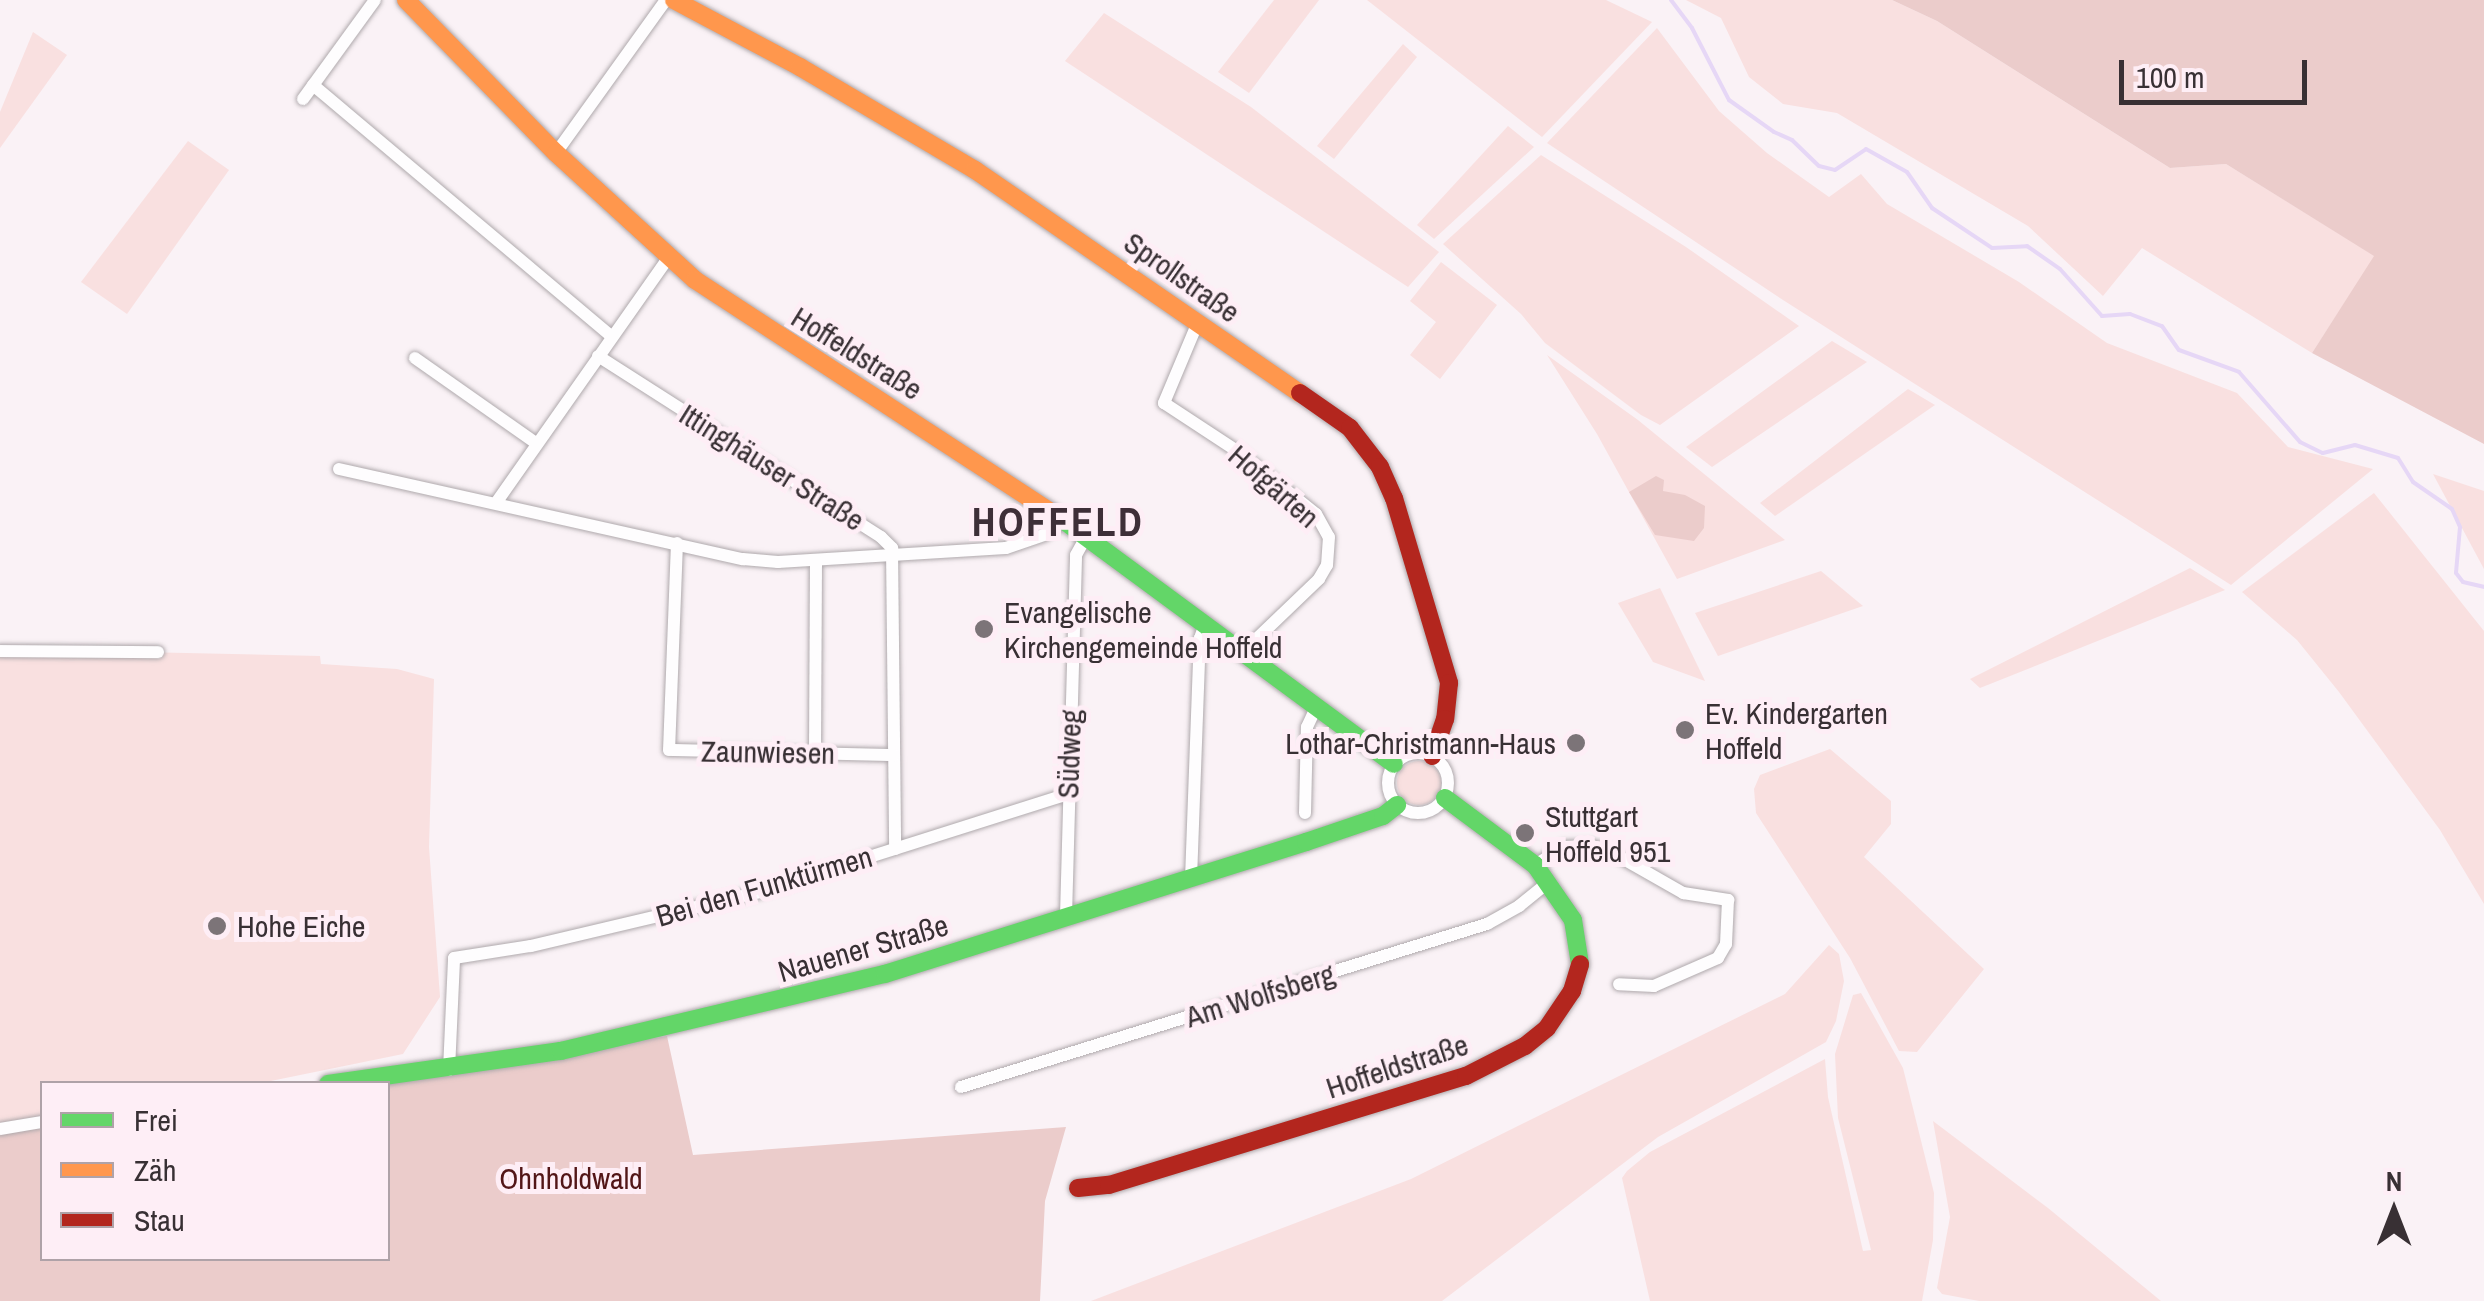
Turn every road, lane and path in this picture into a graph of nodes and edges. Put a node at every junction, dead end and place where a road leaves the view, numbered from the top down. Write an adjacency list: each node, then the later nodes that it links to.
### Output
1 (375, 0): 5 (street)
2 (406, 0): 7 (street, Hoffeldstraße)
3 (666, 0): 7 (street)
4 (674, 0): 9 (street, Sprollstraße)
5 (313, 85): 6 (street); 10 (street)
6 (302, 98)
7 (556, 153): 8 (street, Hoffeldstraße)
8 (668, 258): 10 (street); 16 (street, Hoffeldstraße)
9 (1198, 322): 24 (street, Hofgärten); 28 (street, Sprollstraße)
10 (612, 337): 11 (street)
11 (598, 356): 13 (street); 19 (street, Ittinghäuser Straße)
12 (415, 358): 13 (street)
13 (536, 444): 15 (street)
14 (340, 469): 15 (street)
15 (496, 503): 18 (street)
16 (1065, 520): 17 (street, Hoffeldstraße); 19 (street)
17 (1087, 536): 21 (street, Hoffeldstraße); 30 (street, Südweg)
18 (677, 544): 20 (street); 26 (street, Zaunwiesen)
19 (892, 558): 20 (street); 27 (street, Ittinghäuser Straße)
20 (816, 561): 26 (street)
21 (1206, 624): 24 (street, Hoffeldstraße); 36 (street)
22 (0, 651): 23 (street)
23 (158, 652)
24 (1243, 652): 25 (street, Hoffeldstraße)
25 (1316, 708): 29 (street, Hoffeldstraße); 33 (street)
26 (816, 753): 27 (street, Zaunwiesen)
27 (894, 755): 34 (street, Ittinghäuser Straße)
28 (1432, 756): 29 (street); 31 (street)
29 (1394, 764): 32 (street)
30 (1068, 794): 34 (street, Bei den Funktürmen); 38 (street, Südweg)
31 (1445, 798): 32 (street); 35 (street, Hoffeldstraße)
32 (1397, 805): 36 (street, Nauener Straße)
33 (1304, 813)
34 (896, 849): 40 (street, Bei den Funktürmen)
35 (1535, 865): 37 (street, Hoffeldstraße); 39 (street)
36 (1191, 880): 38 (street, Nauener Straße)
37 (1549, 882): 42 (street, Am Wolfsberg); 45 (street, Hoffeldstraße)
38 (1066, 916): 40 (street, Nauener Straße)
39 (1619, 984)
40 (442, 1071): 41 (street, Nauener Straße)
41 (354, 1081)
42 (960, 1086)
43 (40, 1122): 44 (street)
44 (0, 1129)
45 (1078, 1188)

